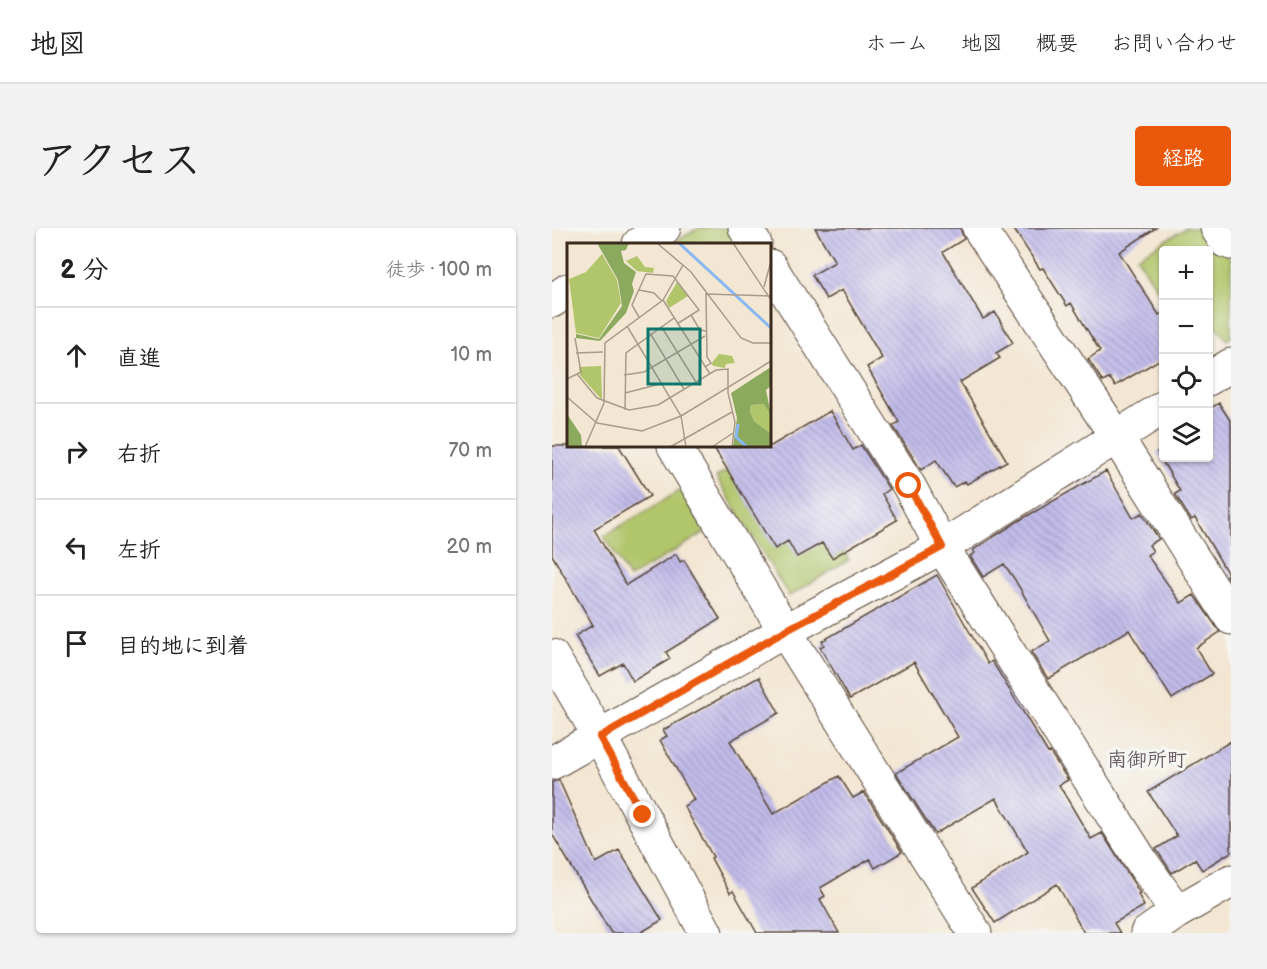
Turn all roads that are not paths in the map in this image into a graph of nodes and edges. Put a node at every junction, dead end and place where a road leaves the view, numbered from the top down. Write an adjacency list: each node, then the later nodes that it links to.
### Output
1 (664, 228): 5 (street)
2 (745, 228): 6 (street)
3 (979, 228): 14 (street)
4 (1217, 228): 7 (street)
5 (641, 243)
6 (755, 243)
7 (1231, 243)
8 (771, 268): 16 (street)
9 (567, 291): 10 (street)
10 (552, 301)
11 (1231, 365): 12 (street)
12 (1213, 376)
13 (1162, 408): 14 (street)
14 (1116, 436): 16 (street); 17 (street)
15 (675, 447): 18 (street)
16 (942, 547): 18 (street); 23 (street)
17 (1231, 618)
18 (785, 631): 20 (street); 25 (street)
19 (552, 656): 20 (street)
20 (600, 737): 21 (street); 24 (street)
21 (552, 763)
22 (1231, 881): 23 (street)
23 (1177, 912): 26 (street)
24 (706, 933)
25 (975, 933)
26 (1148, 933)

